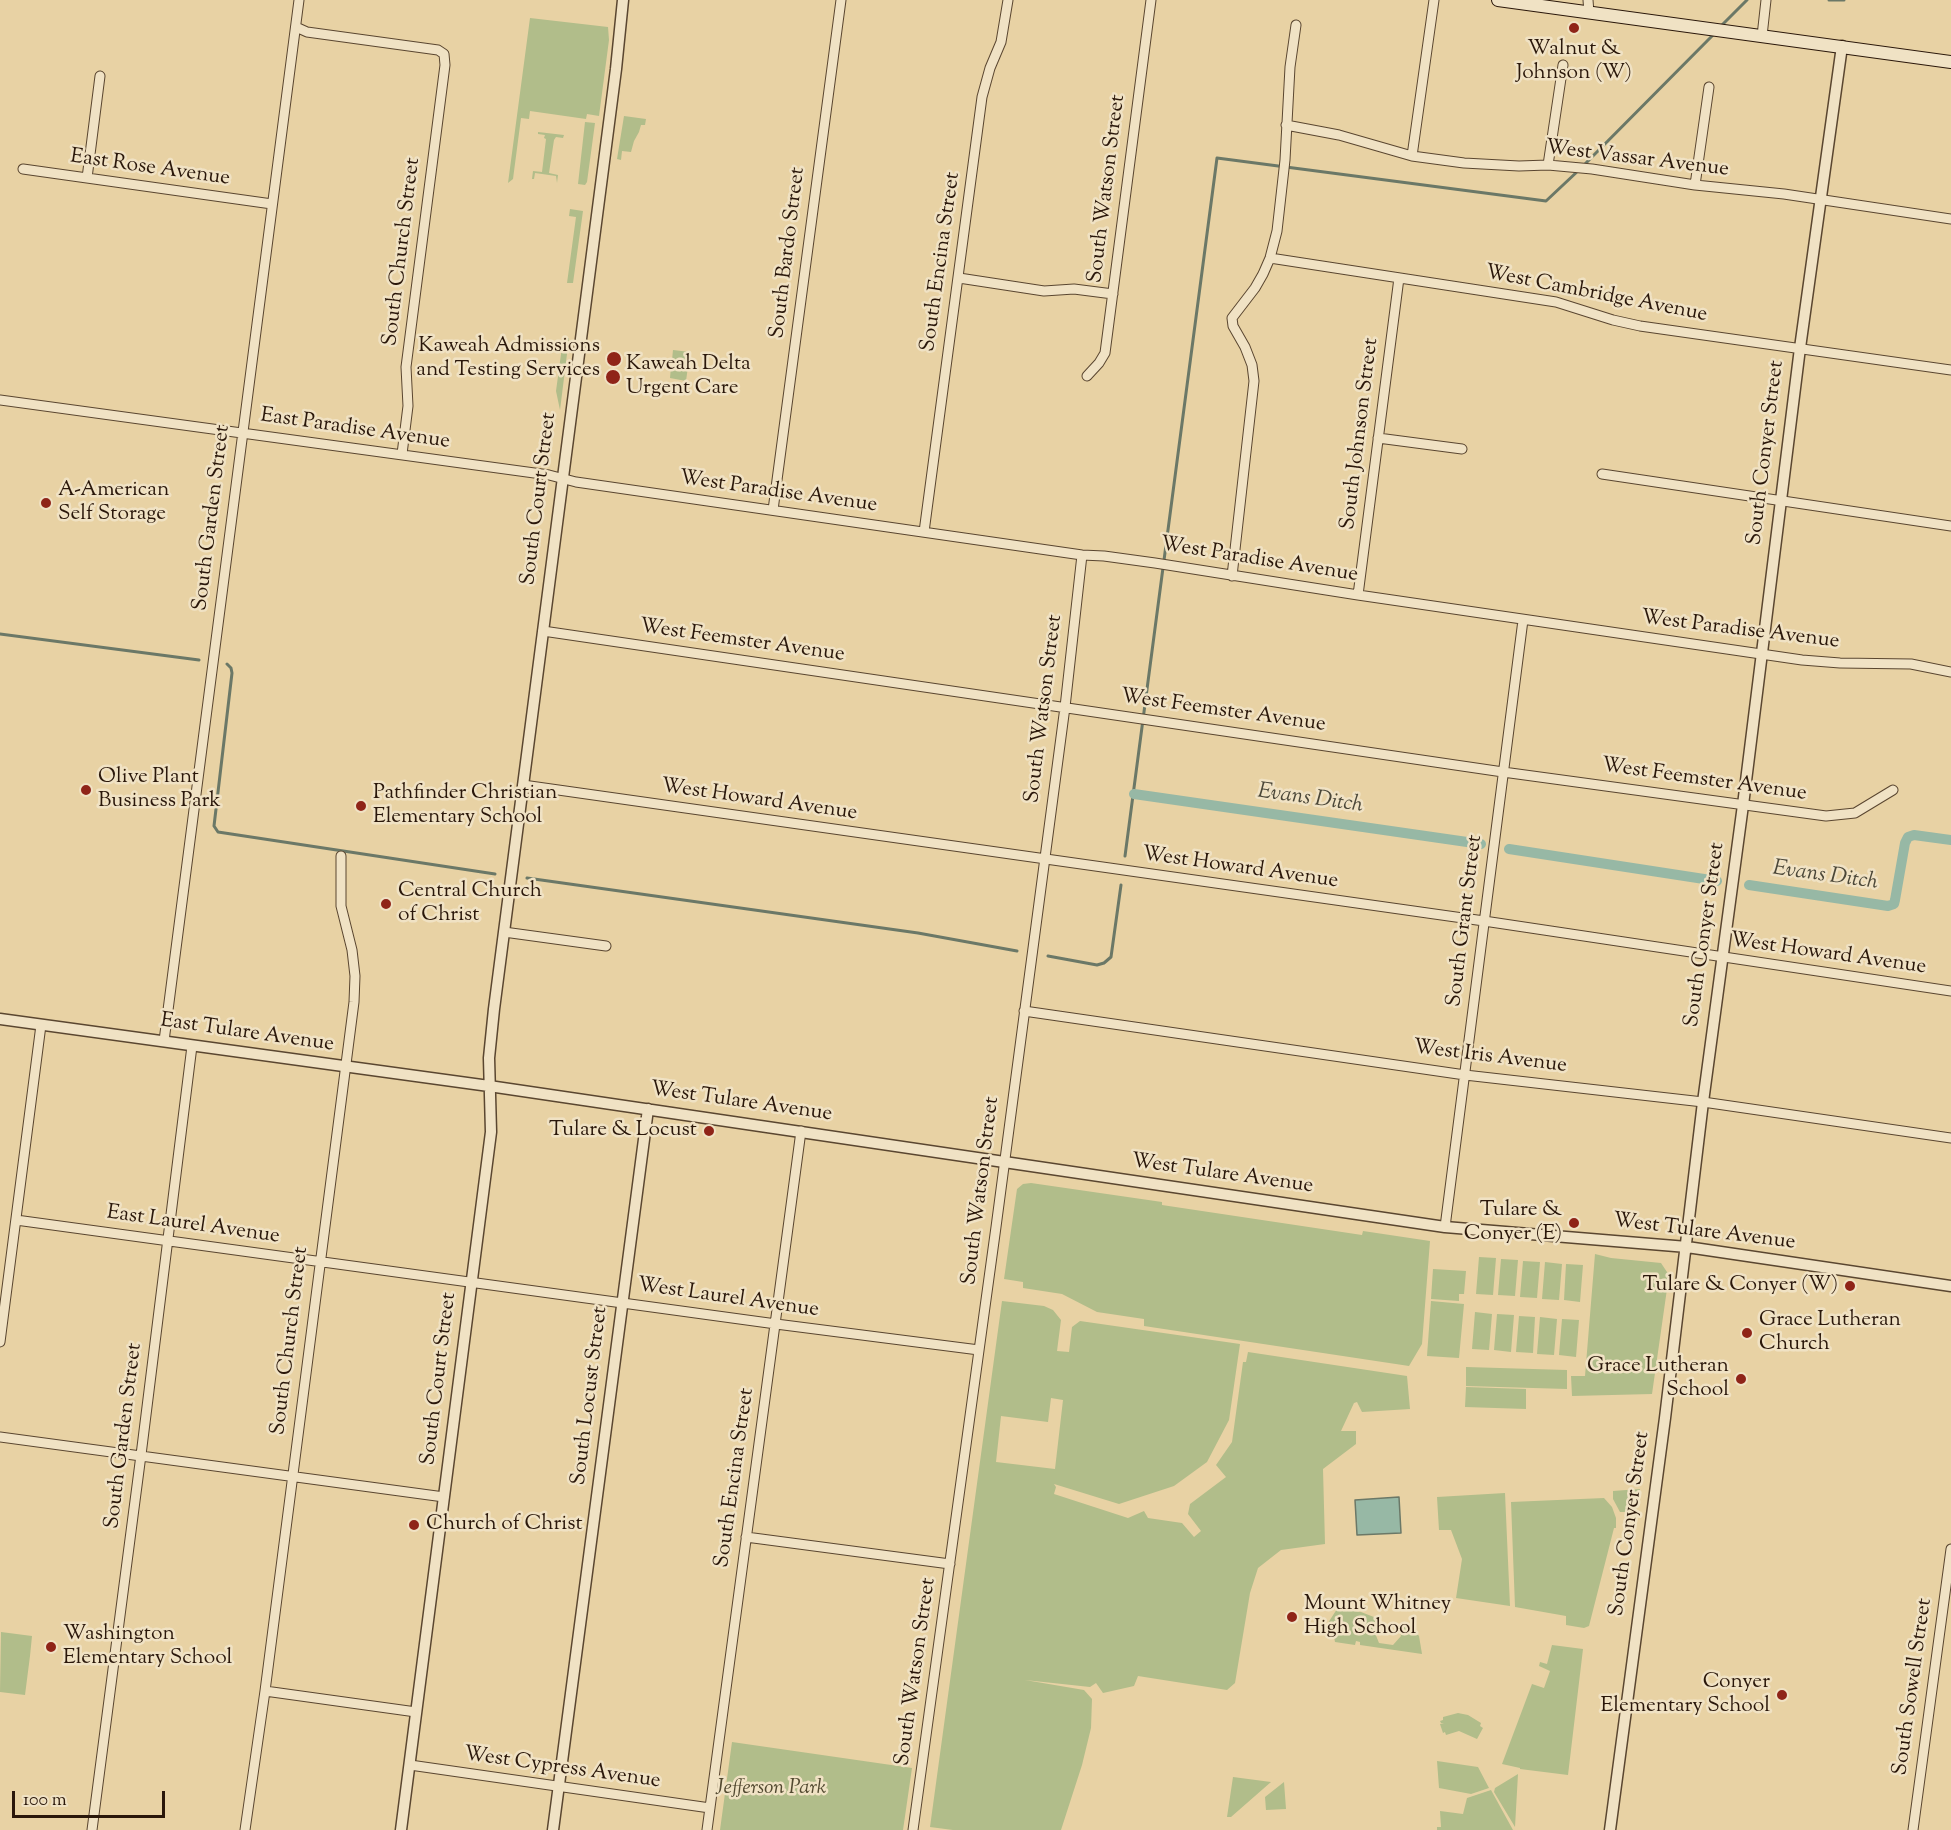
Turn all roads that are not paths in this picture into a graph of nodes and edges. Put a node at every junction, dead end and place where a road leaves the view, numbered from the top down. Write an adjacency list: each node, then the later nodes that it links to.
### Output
1 (299, 0): 12 (street, South Garden Street)
2 (623, 0): 41 (street, South Court Street)
3 (841, 0): 43 (street, South Bardo Street)
4 (1008, 0): 29 (street, South Encina Street)
5 (1151, 0): 31 (street, South Watson Street)
6 (1434, 0): 20 (street)
7 (1498, 0): 10 (main road)
8 (1588, 0): 10 (street)
9 (1766, 0): 13 (street)
10 (1588, 13): 13 (main road)
11 (1296, 26): 19 (street)
12 (296, 27): 26 (street, South Garden Street); 39 (street, South Church Street)
13 (1762, 36): 14 (main road)
14 (1842, 46): 15 (main road); 25 (street, South Conyer Street)
15 (1951, 62)
16 (1563, 65): 21 (street)
17 (100, 76): 23 (street)
18 (1709, 87): 24 (street)
19 (1286, 125): 20 (street, West Vassar Avenue); 28 (street)
20 (1412, 156): 21 (street, West Vassar Avenue)
21 (1548, 165): 24 (street, West Vassar Avenue)
22 (23, 169): 23 (street, East Rose Avenue)
23 (87, 178): 26 (street, East Rose Avenue)
24 (1695, 186): 25 (street, West Vassar Avenue)
25 (1821, 199): 27 (street, West Vassar Avenue); 32 (street, South Conyer Street)
26 (272, 204): 36 (street, South Garden Street)
27 (1951, 219)
28 (1270, 258): 30 (street, West Cambridge Avenue); 47 (street)
29 (959, 278): 31 (street); 45 (street, South Encina Street)
30 (1399, 278): 32 (street, West Cambridge Avenue); 37 (street, South Johnson Street)
31 (1113, 294): 34 (street, South Watson Street)
32 (1800, 348): 33 (street, West Cambridge Avenue); 42 (street, South Conyer Street)
33 (1951, 370)
34 (1087, 376)
35 (0, 400): 36 (street, East Paradise Avenue)
36 (242, 433): 39 (street, East Paradise Avenue); 68 (street, South Garden Street)
37 (1378, 438): 38 (street); 48 (street, South Johnson Street)
38 (1462, 449)
39 (402, 454): 41 (street, East Paradise Avenue)
40 (1602, 474): 42 (street)
41 (562, 479): 43 (street, West Paradise Avenue); 50 (street, South Court Street)
42 (1781, 502): 44 (street); 51 (street, South Conyer Street)
43 (773, 510): 45 (street, West Paradise Avenue)
44 (1951, 526)
45 (924, 532): 46 (street, West Paradise Avenue)
46 (1082, 555): 47 (street, West Paradise Avenue); 53 (street, South Watson Street)
47 (1232, 576): 48 (street, West Paradise Avenue)
48 (1358, 595): 49 (street, West Paradise Avenue)
49 (1523, 620): 51 (street, West Paradise Avenue); 54 (street, South Grant Street)
50 (543, 631): 53 (street, West Feemster Avenue); 55 (street, South Court Street)
51 (1761, 654): 52 (street, West Paradise Avenue); 57 (street, South Conyer Street)
52 (1951, 672)
53 (1065, 707): 54 (street, West Feemster Avenue); 59 (street, South Watson Street)
54 (1503, 772): 57 (street, West Feemster Avenue); 60 (street, South Grant Street)
55 (523, 785): 59 (street, West Howard Avenue); 61 (street, South Court Street)
56 (1893, 790): 57 (street, West Feemster Avenue)
57 (1743, 805): 63 (street, South Conyer Street)
58 (341, 856): 70 (street, South Church Street)
59 (1043, 860): 60 (street, West Howard Avenue); 65 (street, South Watson Street)
60 (1484, 921): 63 (street, West Howard Avenue); 71 (street, South Grant Street)
61 (504, 932): 62 (street); 72 (street, South Court Street)
62 (606, 946)
63 (1721, 958): 64 (street, West Howard Avenue); 73 (street, South Conyer Street)
64 (1951, 991)
65 (1024, 1011): 71 (street, West Iris Avenue); 77 (street, South Watson Street)
66 (0, 1019): 67 (street, East Tulare Avenue)
67 (41, 1024): 68 (street, East Tulare Avenue); 78 (street)
68 (164, 1041): 69 (street, East Tulare Avenue)
69 (192, 1046): 70 (street, East Tulare Avenue); 80 (street, South Garden Street)
70 (345, 1067): 72 (street, East Tulare Avenue); 82 (street, South Church Street)
71 (1465, 1075): 73 (street, West Iris Avenue); 79 (street, South Grant Street)
72 (489, 1086): 74 (street, West Tulare Avenue); 83 (street, South Court Street)
73 (1703, 1101): 76 (street, West Iris Avenue); 81 (street, South Conyer Street)
74 (648, 1109): 75 (street, West Tulare Avenue); 85 (street, South Locust Street)
75 (801, 1131): 77 (street, West Tulare Avenue); 86 (street, South Encina Street)
76 (1951, 1138)
77 (1004, 1163): 79 (street, West Tulare Avenue); 88 (street, South Watson Street)
78 (16, 1220): 80 (street, East Laurel Avenue); 87 (street)
79 (1445, 1227): 81 (street, West Tulare Avenue)
80 (168, 1241): 82 (street, East Laurel Avenue); 90 (street, South Garden Street)
81 (1687, 1247): 84 (street, West Tulare Avenue); 108 (street, South Conyer Street)
82 (320, 1261): 83 (street, East Laurel Avenue); 91 (street, South Church Street)
83 (472, 1282): 85 (street, West Laurel Avenue); 92 (street, South Court Street)
84 (1951, 1286)
85 (622, 1303): 86 (street, West Laurel Avenue); 100 (street, South Locust Street)
86 (776, 1324): 88 (street, West Laurel Avenue); 93 (street, South Encina Street)
87 (0, 1342)
88 (980, 1350): 95 (street, South Watson Street)
89 (0, 1437): 90 (street)
90 (141, 1455): 91 (street); 102 (street, South Garden Street)
91 (292, 1476): 92 (street); 97 (street, South Church Street)
92 (444, 1497): 98 (street, South Court Street)
93 (746, 1538): 95 (street); 101 (street, South Encina Street)
94 (1951, 1549): 96 (street, South Sowell Street)
95 (950, 1564): 107 (street, South Watson Street)
96 (1946, 1622): 109 (street, South Sowell Street)
97 (265, 1691): 98 (street); 103 (street, South Church Street)
98 (416, 1712): 99 (street, South Court Street)
99 (410, 1766): 100 (street, West Cypress Avenue); 104 (street, South Court Street)
100 (559, 1786): 101 (street, West Cypress Avenue); 105 (street, South Locust Street)
101 (710, 1808): 106 (street, South Encina Street)
102 (92, 1830)
103 (245, 1830)
104 (401, 1830)
105 (553, 1830)
106 (707, 1830)
107 (913, 1830)
108 (1610, 1830)
109 (1913, 1830)

